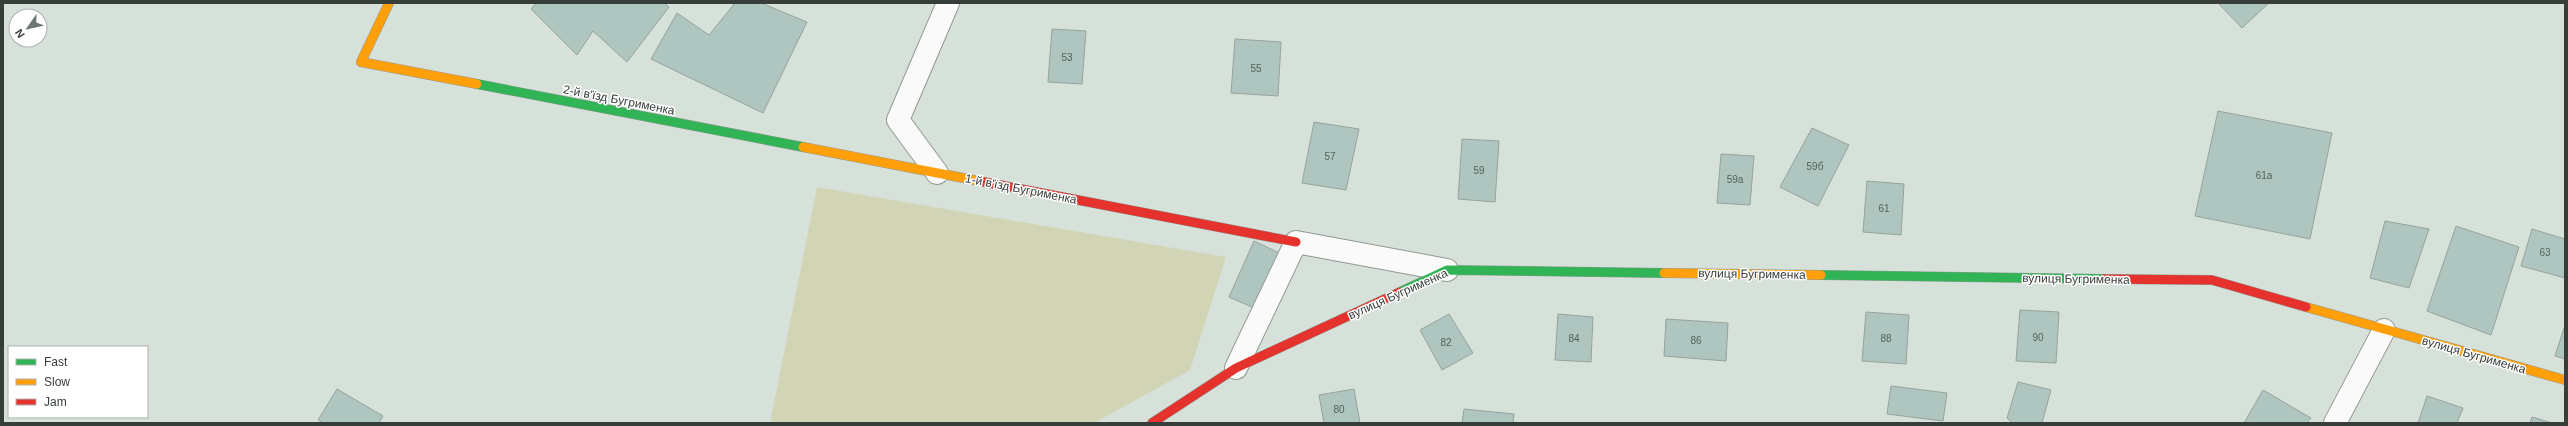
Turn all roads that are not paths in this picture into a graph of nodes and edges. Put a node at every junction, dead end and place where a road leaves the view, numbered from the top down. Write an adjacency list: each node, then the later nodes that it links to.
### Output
1 (389, 3): 3 (street, 2-й в'їзд Бугрименка)
2 (948, 3): 3 (street)
3 (937, 173): 4 (street, 1-й в'їзд Бугрименка)
4 (1296, 242): 5 (street); 7 (street)
5 (1447, 270): 6 (street, вулиця Бугрименка); 7 (street, вулиця Бугрименка)
6 (2384, 330): 8 (street, вулиця Бугрименка); 10 (street)
7 (1236, 368): 9 (street, вулиця Бугрименка)
8 (2565, 380)
9 (1152, 423)
10 (2335, 423)

